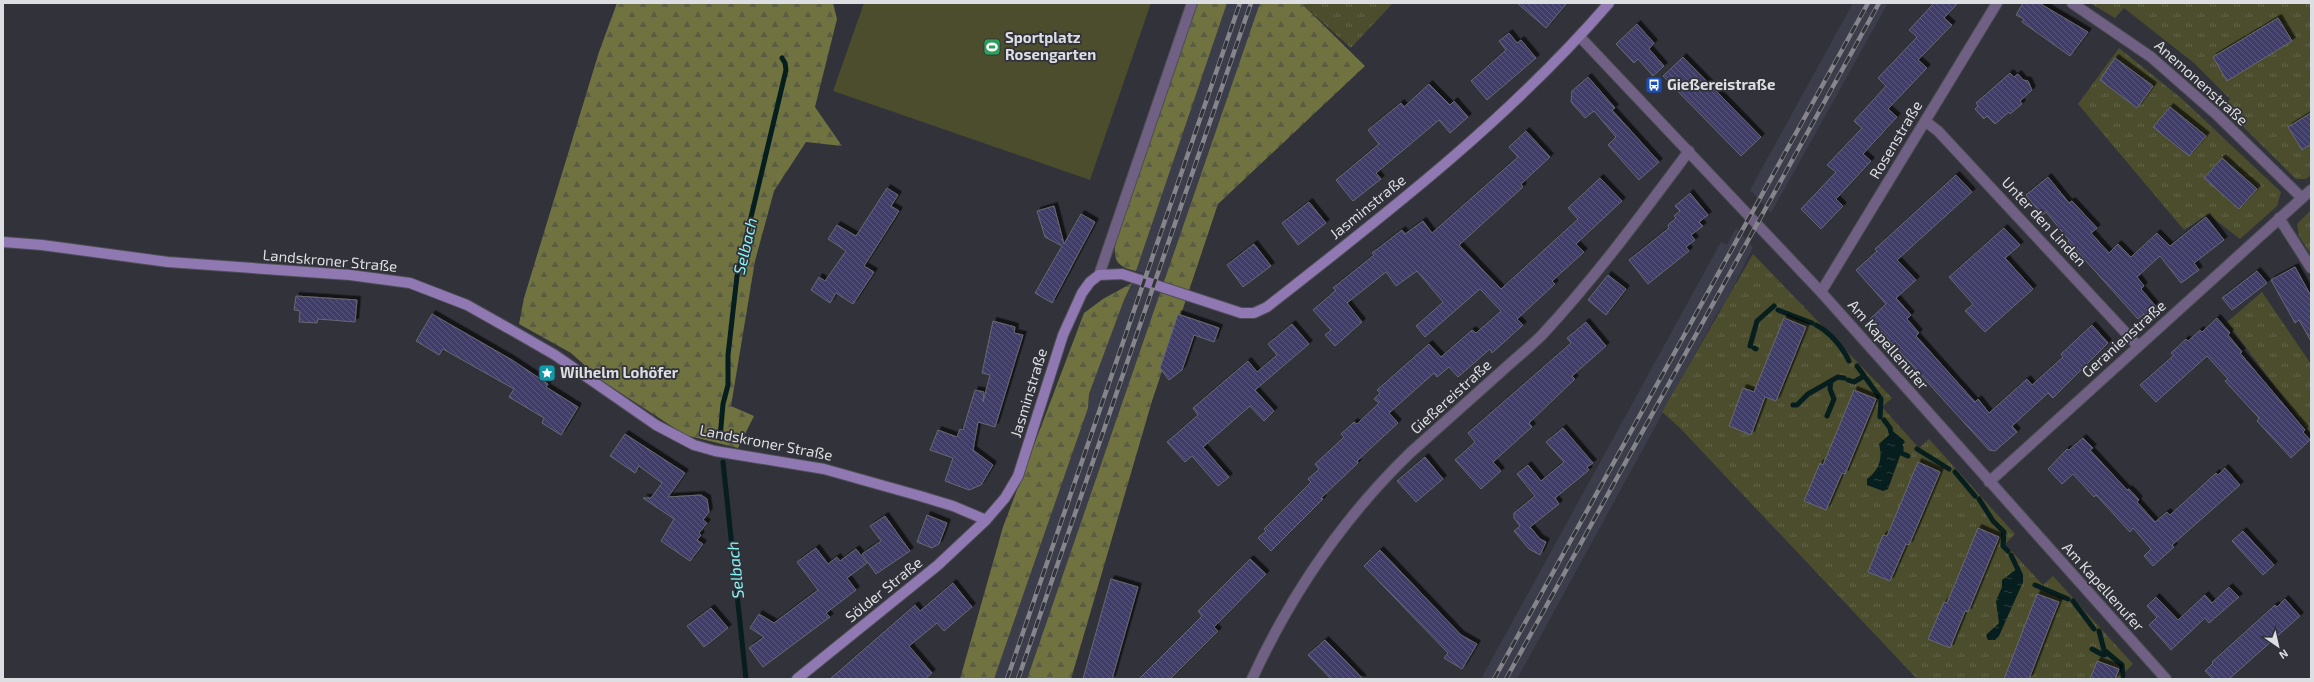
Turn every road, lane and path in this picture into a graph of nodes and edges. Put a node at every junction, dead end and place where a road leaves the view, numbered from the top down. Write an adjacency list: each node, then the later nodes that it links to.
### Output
1 (1192, 3): 13 (street, Jasminstraße)
2 (1609, 3): 5 (street, Jasminstraße)
3 (1997, 3): 6 (street, Rosenstraße)
4 (2072, 3): 9 (street, Anemonenstraße)
5 (1580, 37): 7 (street, Am Kapellenufer); 13 (street, Jasminstraße)
6 (1925, 121): 14 (street, Rosenstraße); 15 (street, Unter den Linden)
7 (1689, 151): 14 (street, Am Kapellenufer); 19 (street, Gießereistraße)
8 (2311, 190): 9 (street, Geranienstraße)
9 (2302, 198): 10 (street, Geranienstraße)
10 (2279, 218): 12 (street); 15 (street, Geranienstraße)
11 (3, 242): 17 (street, Landskroner Straße)
12 (2311, 268)
13 (1099, 275): 17 (street, Jasminstraße)
14 (1821, 292): 16 (street, Am Kapellenufer)
15 (2138, 346): 16 (street, Geranienstraße)
16 (1989, 482): 20 (street, Am Kapellenufer)
17 (986, 520): 18 (street, Sölder Straße)
18 (797, 679)
19 (1252, 679)
20 (2166, 679)

